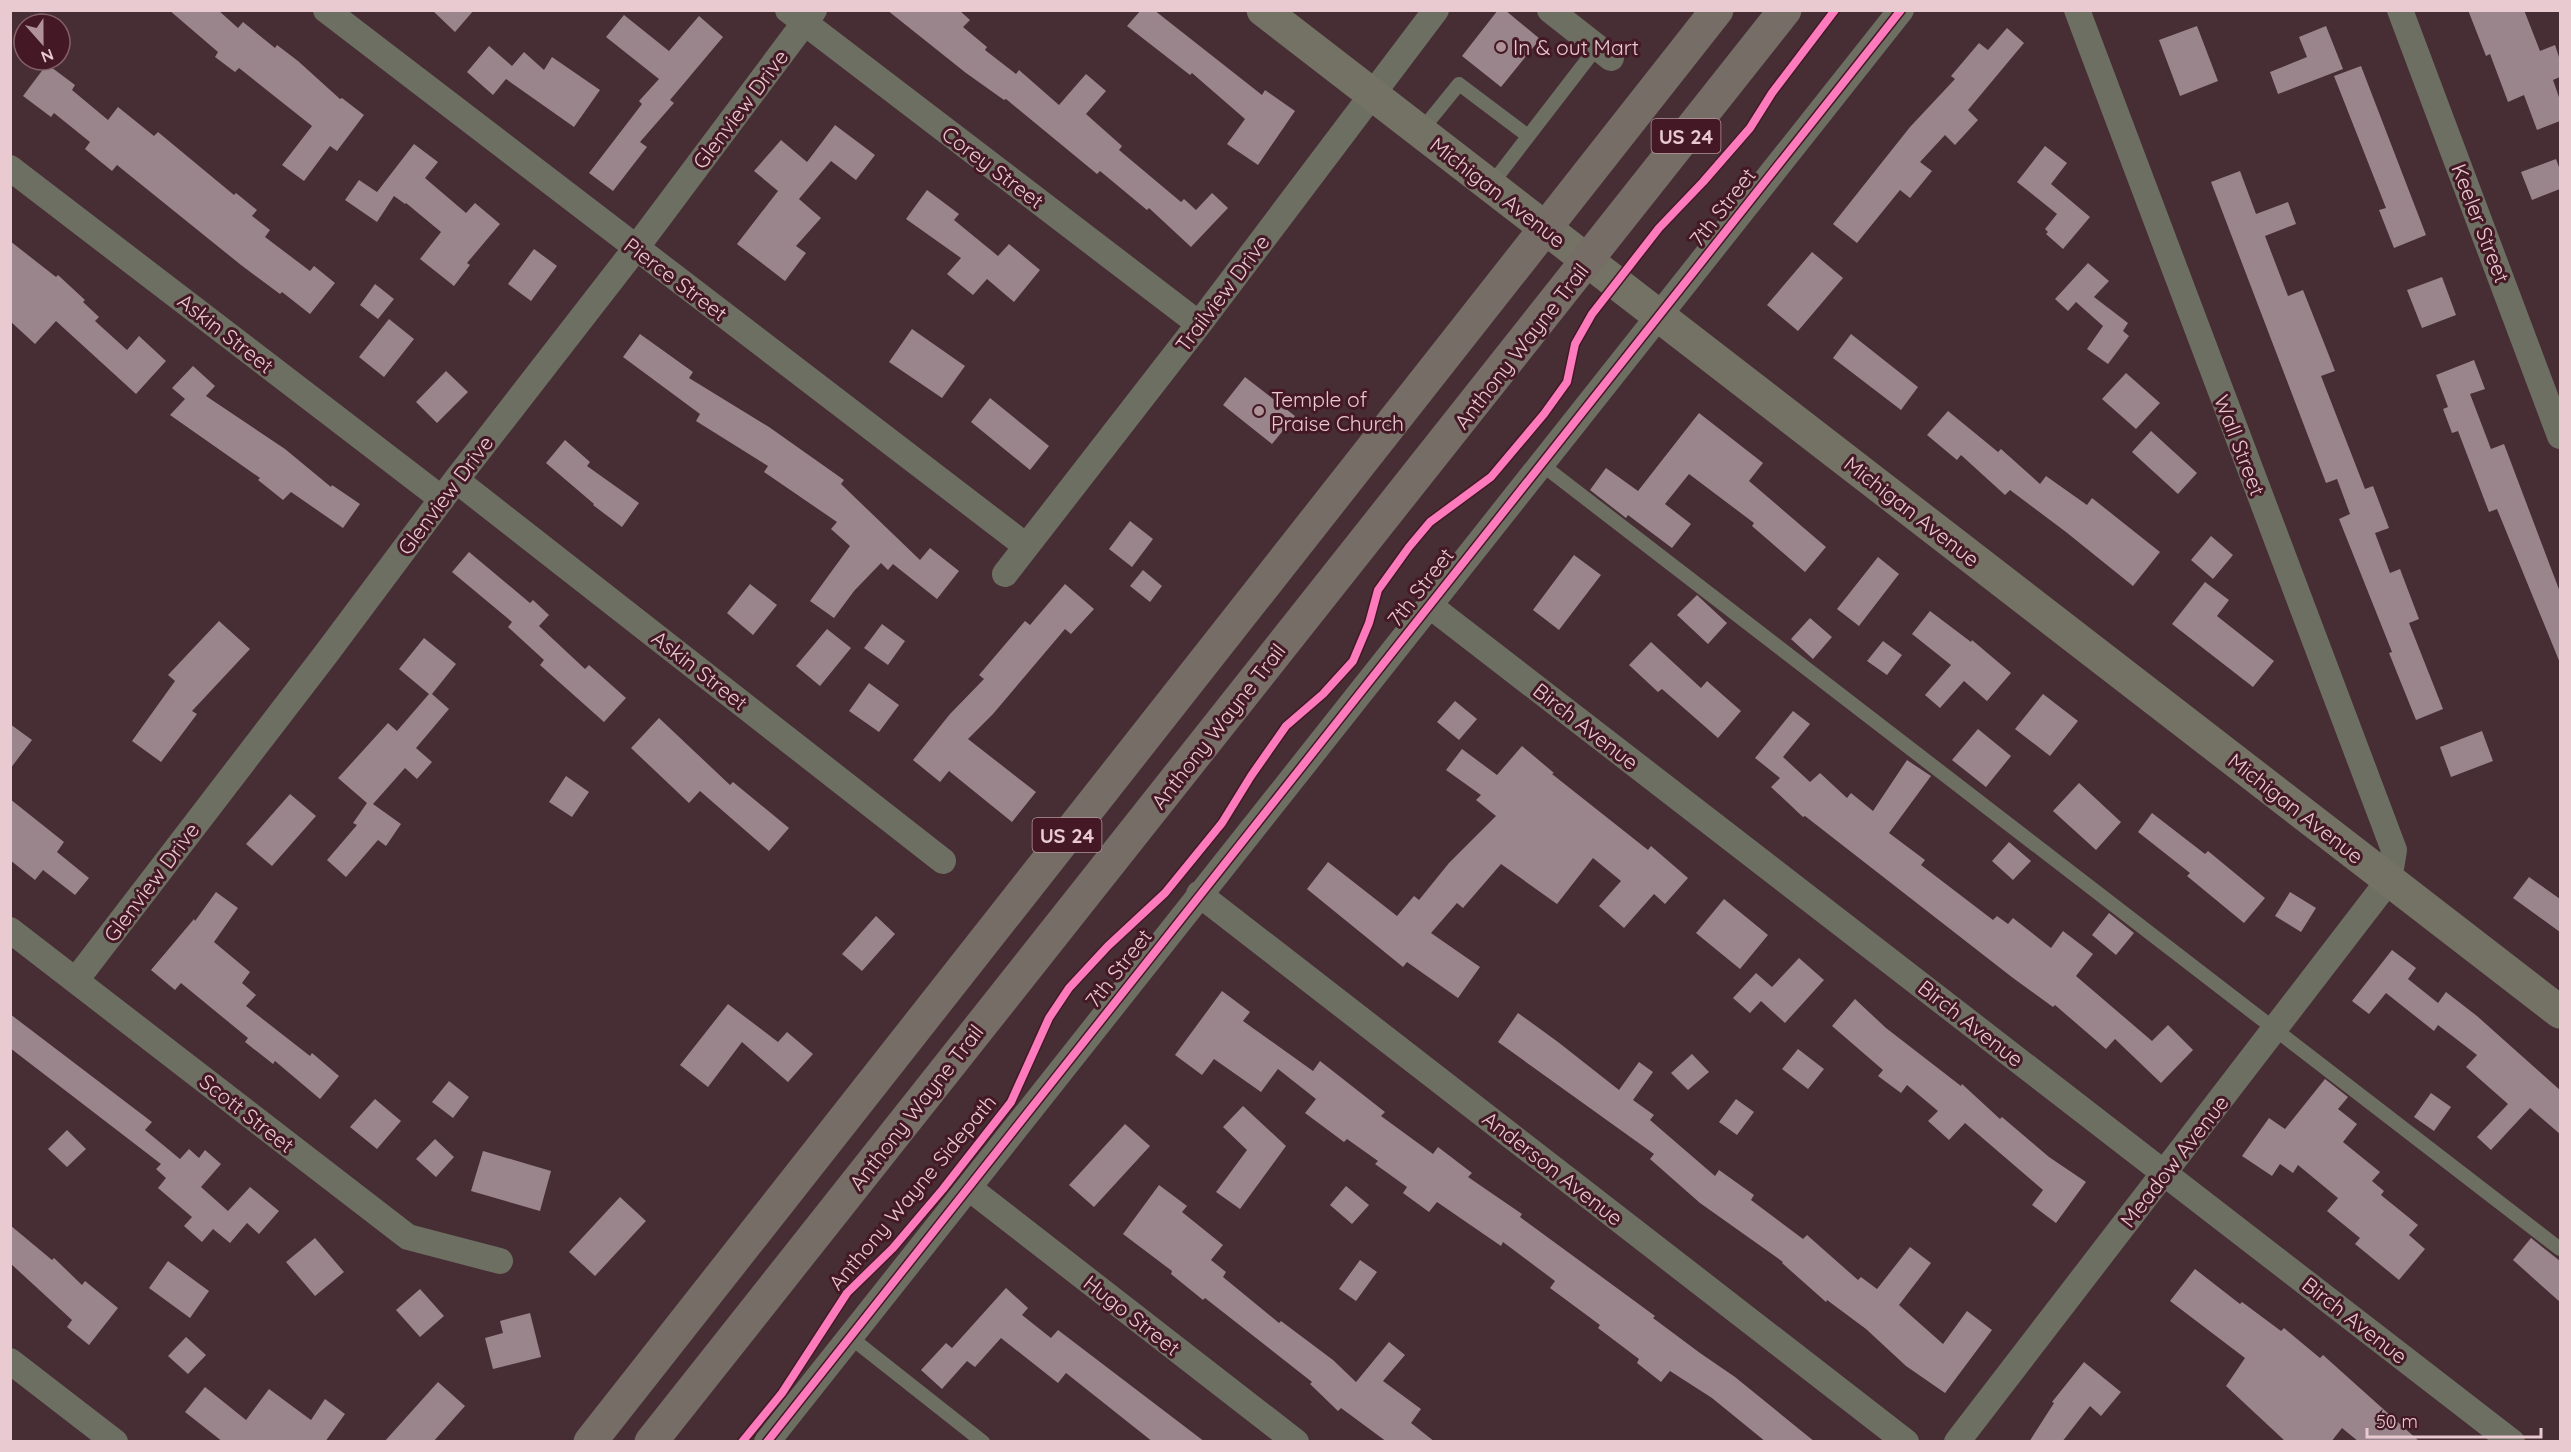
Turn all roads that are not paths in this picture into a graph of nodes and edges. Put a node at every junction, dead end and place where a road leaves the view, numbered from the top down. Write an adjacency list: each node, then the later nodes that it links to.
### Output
1 (326, 10): 18 (street, Pierce Street)
2 (1263, 10): 12 (street, Michigan Avenue)
3 (1436, 10): 12 (street, Trailview Drive)
4 (1550, 10): 11 (street)
5 (1716, 10): 17 (highway, US 24)
6 (1785, 10): 19 (highway, Anthony Wayne Trail / US 24)
7 (1901, 10): 20 (street, 7th Street)
8 (2077, 10): 29 (street, Wall Street)
9 (2400, 10): 22 (street, Keeler Street)
10 (802, 15): 18 (street, Glenview Drive); 21 (street, Corey Street)
11 (1604, 52): 14 (lane)
12 (1372, 94): 13 (street, Michigan Avenue); 21 (street, Trailview Drive)
13 (1420, 132): 14 (lane); 16 (street, Michigan Avenue)
14 (1528, 136): 16 (lane)
15 (10, 168): 24 (street, Askin Street)
16 (1490, 186): 17 (street, Michigan Avenue)
17 (1545, 228): 19 (street, Michigan Avenue); 42 (highway, US 24)
18 (636, 248): 24 (street, Glenview Drive); 25 (street, Pierce Street)
19 (1588, 261): 20 (street, Michigan Avenue); 43 (highway, Anthony Wayne Trail / US 24)
20 (1659, 316): 23 (street, 7th Street); 29 (street, Michigan Avenue)
21 (1198, 324): 25 (street, Trailview Drive)
22 (2560, 436)
23 (1541, 464): 27 (street, 7th Street); 34 (lane)
24 (449, 489): 28 (street, Askin Street); 32 (street, Glenview Drive)
25 (1026, 546): 26 (street, Trailview Drive)
26 (1005, 574)
27 (1429, 605): 30 (street, 7th Street); 35 (street, Birch Avenue)
28 (944, 861)
29 (2389, 880): 33 (street, Michigan Avenue); 34 (street, Meadow Avenue)
30 (1199, 894): 36 (street, 7th Street); 47 (street, Anderson Avenue)
31 (10, 930): 32 (street, Scott Street)
32 (76, 980): 38 (street, Scott Street)
33 (2560, 1012)
34 (2276, 1028): 35 (street, Meadow Avenue); 37 (lane)
35 (2165, 1173): 48 (street, Meadow Avenue); 49 (street, Birch Avenue)
36 (969, 1188): 39 (street, 7th Street); 46 (street, Hugo Street)
37 (2560, 1249)
38 (500, 1261)
39 (850, 1337): 44 (street, 7th Street); 45 (lane)
40 (10, 1361): 41 (street)
41 (115, 1442)
42 (590, 1442)
43 (651, 1442)
44 (767, 1442)
45 (983, 1442)
46 (1296, 1442)
47 (1906, 1442)
48 (1957, 1442)
49 (2512, 1442)

